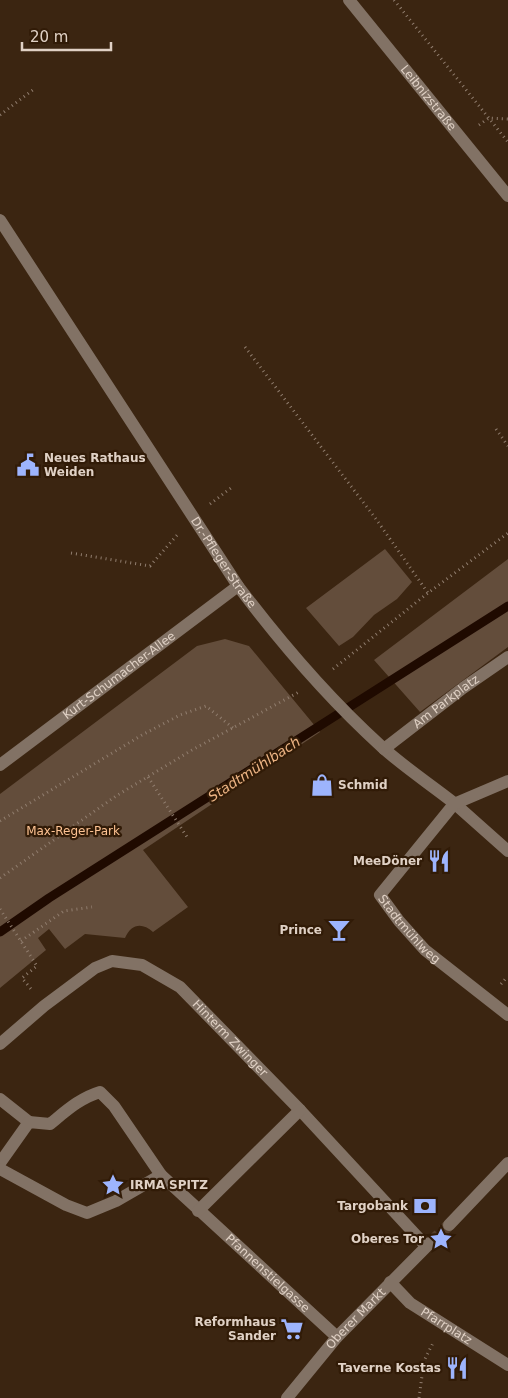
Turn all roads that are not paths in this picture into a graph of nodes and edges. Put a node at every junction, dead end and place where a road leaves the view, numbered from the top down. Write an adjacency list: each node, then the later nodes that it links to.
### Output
1 (349, 0): 2 (street, Leibnizstraße)
2 (508, 196)
3 (0, 220): 4 (street, Dr.-Pfleger-Straße)
4 (238, 586): 6 (street, Dr.-Pfleger-Straße); 7 (street, Kurt-Schumacher-Allee)
5 (508, 657): 6 (street, Am Parkplatz)
6 (384, 749): 9 (street, Dr.-Pfleger-Straße)
7 (0, 765)
8 (508, 781): 9 (street, Stadtmühlweg)
9 (454, 804): 10 (street, Dr.-Pfleger-Straße); 11 (street, Stadtmühlweg)
10 (508, 851)
11 (508, 1015)
12 (0, 1044): 14 (street, Hinterm Zwinger)
13 (0, 1099): 15 (street)
14 (300, 1110): 20 (street); 22 (street, Hinterm Zwinger)
15 (29, 1122): 16 (street); 19 (street, Pfannenstielgasse)
16 (0, 1162)
17 (508, 1163): 21 (street)
18 (0, 1169): 19 (street)
19 (161, 1175): 20 (street, Pfannenstielgasse)
20 (198, 1211): 24 (street, Pfannenstielgasse)
21 (448, 1225)
22 (428, 1244): 23 (street, Oberer Markt)
23 (390, 1282): 24 (street, Oberer Markt); 25 (street, Pfarrplatz)
24 (337, 1337): 26 (street, Oberer Markt)
25 (508, 1366)
26 (287, 1398)

